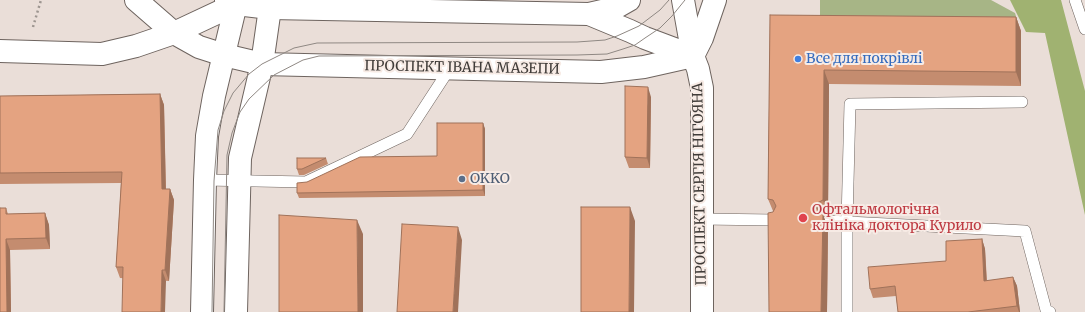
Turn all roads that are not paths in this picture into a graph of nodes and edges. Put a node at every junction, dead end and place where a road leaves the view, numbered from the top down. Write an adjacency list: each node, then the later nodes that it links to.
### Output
1 (136, 0): 10 (main road, ПРОСПЕКТ ІВАНА МАЗЕПИ)
2 (629, 0): 8 (main road)
3 (682, 0): 13 (main road, ПРОСПЕКТ СЕРГІЯ НІГОЯНА)
4 (715, 0): 13 (main road)
5 (1075, 0): 9 (lane)
6 (231, 2): 7 (main road); 10 (main road); 12 (main road)
7 (270, 8): 8 (main road); 14 (main road)
8 (589, 14): 13 (main road)
9 (1085, 29)
10 (174, 33): 11 (main road); 12 (main road, ПРОСПЕКТ ІВАНА МАЗЕПИ)
11 (0, 51)
12 (224, 55): 14 (main road, ПРОСПЕКТ ІВАНА МАЗЕПИ); 17 (main road)
13 (693, 56): 15 (main road, ПРОСПЕКТ ІВАНА МАЗЕПИ); 19 (main road, ПРОСПЕКТ СЕРГІЯ НІГОЯНА)
14 (262, 64): 15 (main road, ПРОСПЕКТ ІВАНА МАЗЕПИ); 18 (main road)
15 (450, 68): 18 (lane)
16 (1022, 102): 22 (lane)
17 (205, 180): 18 (lane); 23 (main road)
18 (239, 181): 24 (main road)
19 (701, 219): 20 (lane); 25 (main road, ПРОСПЕКТ СЕРГІЯ НІГОЯНА)
20 (774, 220)
21 (828, 221): 22 (lane)
22 (847, 222): 26 (lane); 27 (lane)
23 (202, 312)
24 (236, 312)
25 (702, 312)
26 (847, 312)
27 (1050, 312)

